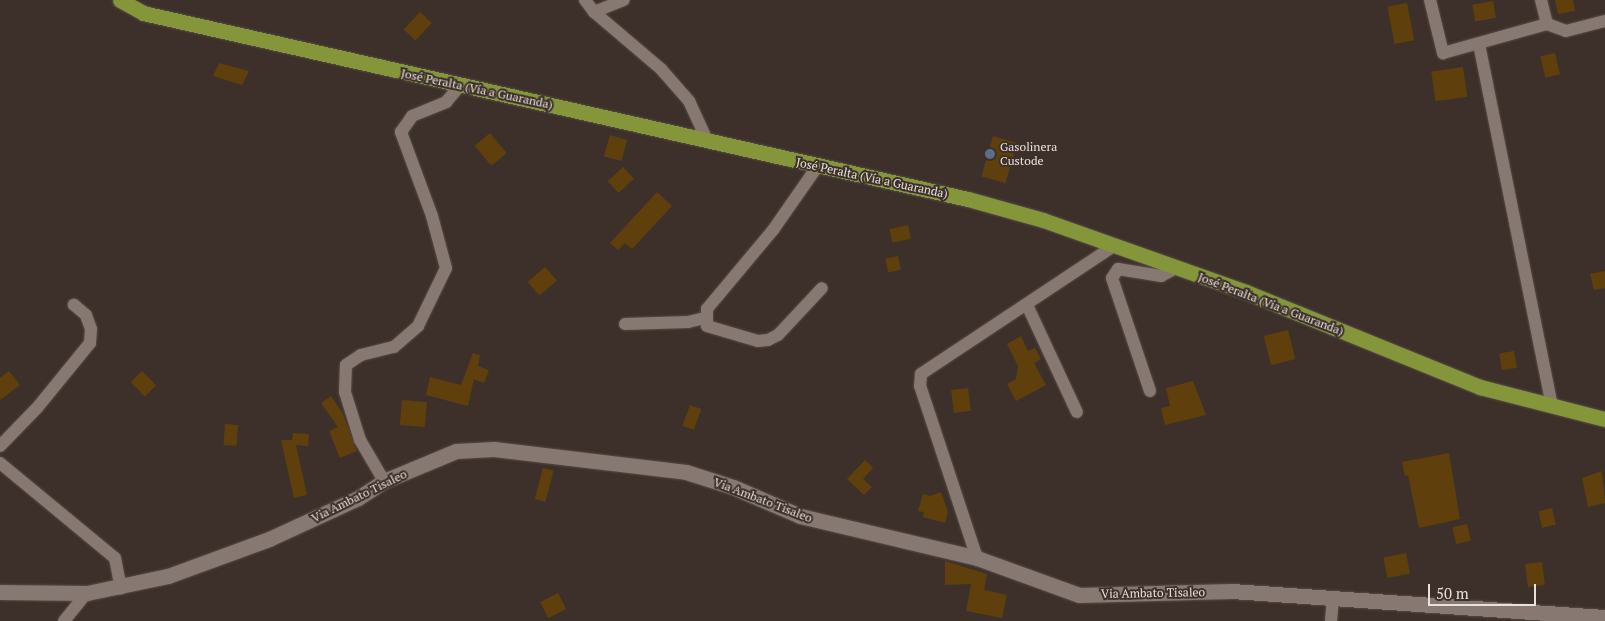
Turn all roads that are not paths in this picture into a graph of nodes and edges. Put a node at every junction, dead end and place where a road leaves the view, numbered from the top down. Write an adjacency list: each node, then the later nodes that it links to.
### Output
1 (120, 0): 10 (highway, José Peralta (Vía a Guaranda))
2 (585, 0): 6 (street)
3 (624, 0): 6 (street)
4 (1430, 0): 9 (street)
5 (1541, 0): 8 (street)
6 (594, 12): 11 (street)
7 (1605, 21): 8 (street)
8 (1547, 24): 9 (street)
9 (1479, 44): 21 (street)
10 (460, 86): 11 (highway, José Peralta (Vía a Guaranda)); 26 (street)
11 (706, 138): 12 (highway, José Peralta (Vía a Guaranda))
12 (816, 167): 13 (highway, José Peralta (Vía a Guaranda)); 18 (street)
13 (1112, 247): 14 (highway, José Peralta (Vía a Guaranda)); 17 (street)
14 (1174, 268): 20 (street); 21 (highway, José Peralta (Vía a Guaranda))
15 (822, 288): 18 (street)
16 (74, 305): 24 (street)
17 (1027, 306): 22 (street); 27 (street)
18 (704, 318): 19 (street)
19 (625, 324)
20 (1150, 391)
21 (1552, 406): 23 (highway, José Peralta (Vía a Guaranda))
22 (1077, 412)
23 (1605, 419)
24 (0, 446)
25 (0, 463): 28 (street)
26 (384, 482): 27 (main road, Via Ambato Tisaleo); 28 (main road, Via Ambato Tisaleo)
27 (977, 558): 31 (main road, Via Ambato Tisaleo)
28 (121, 588): 30 (main road, Via Ambato Tisaleo)
29 (0, 592): 30 (main road, Via Ambato Tisaleo)
30 (86, 593): 33 (street)
31 (1333, 597): 32 (main road, Via Ambato Tisaleo); 34 (street)
32 (1605, 617)
33 (64, 621)
34 (1331, 621)

